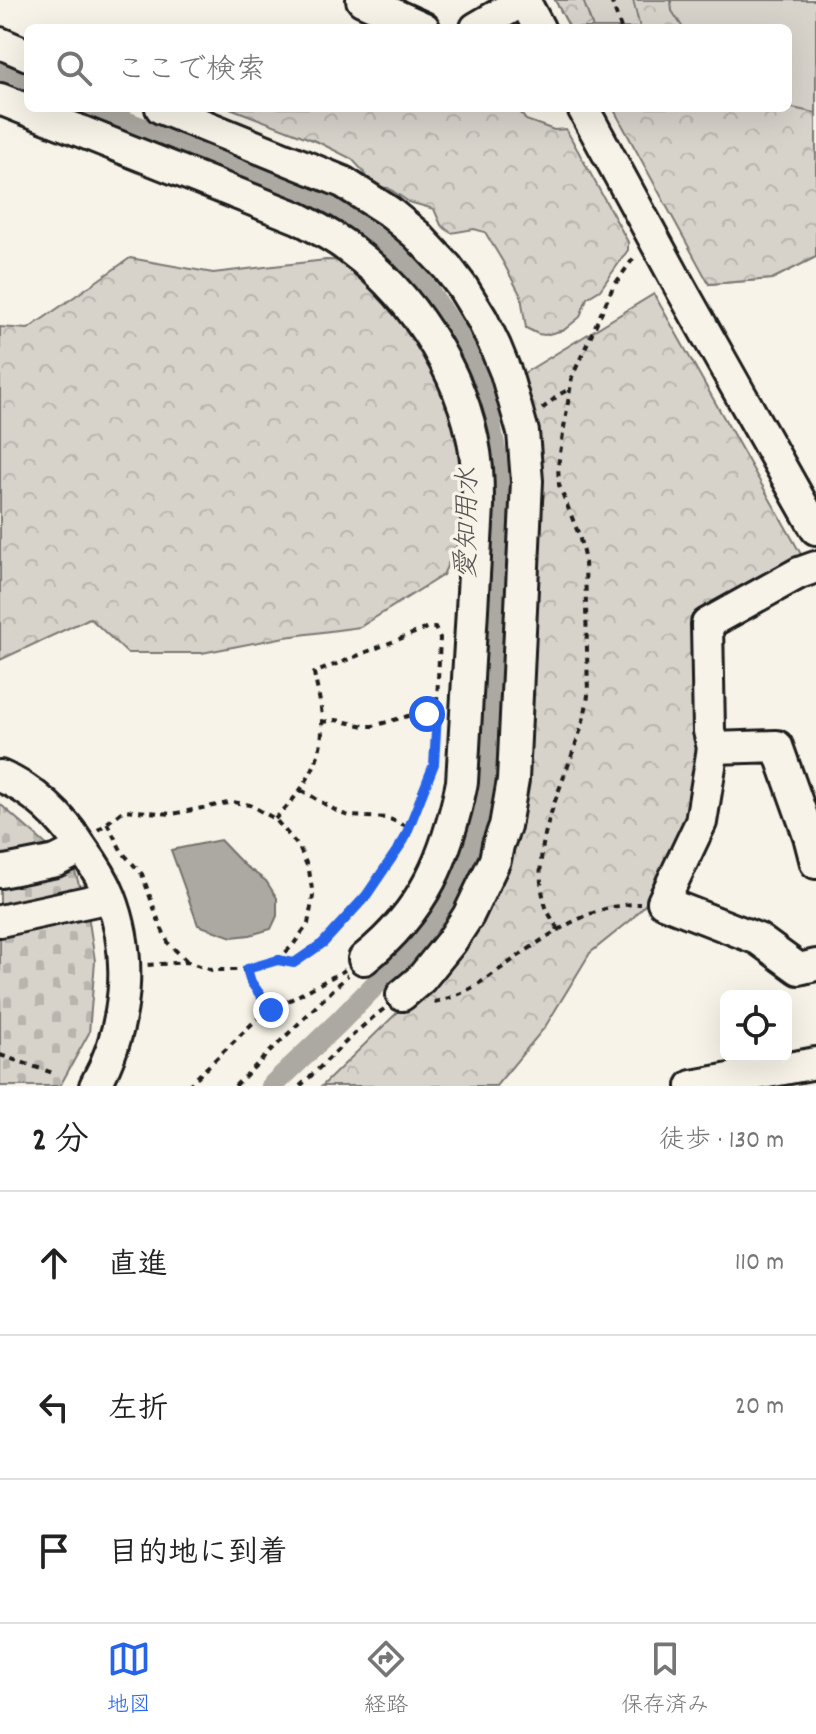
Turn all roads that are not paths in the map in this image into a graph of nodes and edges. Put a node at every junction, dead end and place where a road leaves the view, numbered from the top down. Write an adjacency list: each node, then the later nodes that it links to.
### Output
1 (362, 0): 3 (street)
2 (524, 0): 4 (street); 5 (street)
3 (415, 24)
4 (483, 24)
5 (537, 24)
6 (0, 43): 7 (street)
7 (24, 53)
8 (0, 99): 9 (street)
9 (24, 109)
10 (33, 112): 22 (street)
11 (171, 112): 24 (street)
12 (585, 112): 13 (street)
13 (816, 529)
14 (816, 567): 15 (street)
15 (713, 748): 18 (street); 23 (street)
16 (0, 776): 17 (street)
17 (82, 846): 19 (street); 20 (street)
18 (816, 863)
19 (0, 872)
20 (110, 897): 21 (street); 26 (street)
21 (0, 921)
22 (364, 959)
23 (816, 965)
24 (402, 995)
25 (816, 1063): 27 (street)
26 (95, 1086)
27 (692, 1086)

